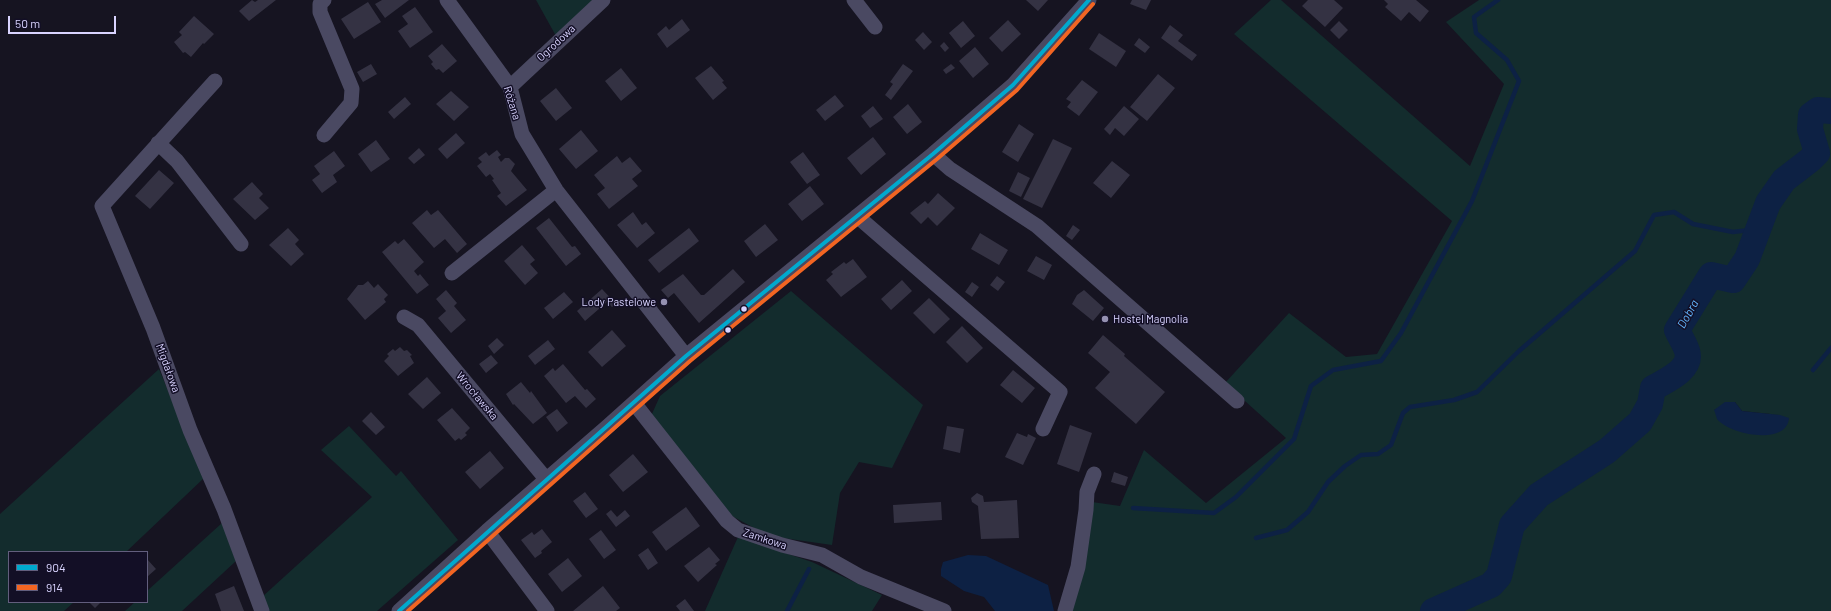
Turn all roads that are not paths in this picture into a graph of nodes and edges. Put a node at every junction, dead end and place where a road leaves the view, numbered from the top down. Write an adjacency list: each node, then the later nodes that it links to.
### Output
1 (324, 0): 9 (street)
2 (447, 0): 8 (street, Różana)
3 (603, 0): 8 (street, Ogrodowa)
4 (854, 0): 6 (street)
5 (1089, 0): 11 (street)
6 (875, 27)
7 (215, 81): 10 (street, Migdałowa)
8 (510, 87): 12 (street, Różana)
9 (324, 135)
10 (158, 143): 14 (street); 24 (street, Migdałowa)
11 (933, 154): 13 (street); 18 (street)
12 (556, 190): 15 (street); 17 (street, Różana)
13 (857, 216): 17 (street); 20 (street)
14 (241, 244)
15 (452, 273)
16 (404, 317): 22 (street, Wrocławska)
17 (686, 356): 19 (street)
18 (1236, 401)
19 (634, 402): 22 (street); 27 (street, Zamkowa)
20 (1043, 429)
21 (1094, 474): 28 (street)
22 (546, 479): 23 (street)
23 (487, 531): 25 (street); 26 (street)
24 (262, 611)
25 (399, 611)
26 (547, 611)
27 (944, 611)
28 (1065, 611)

